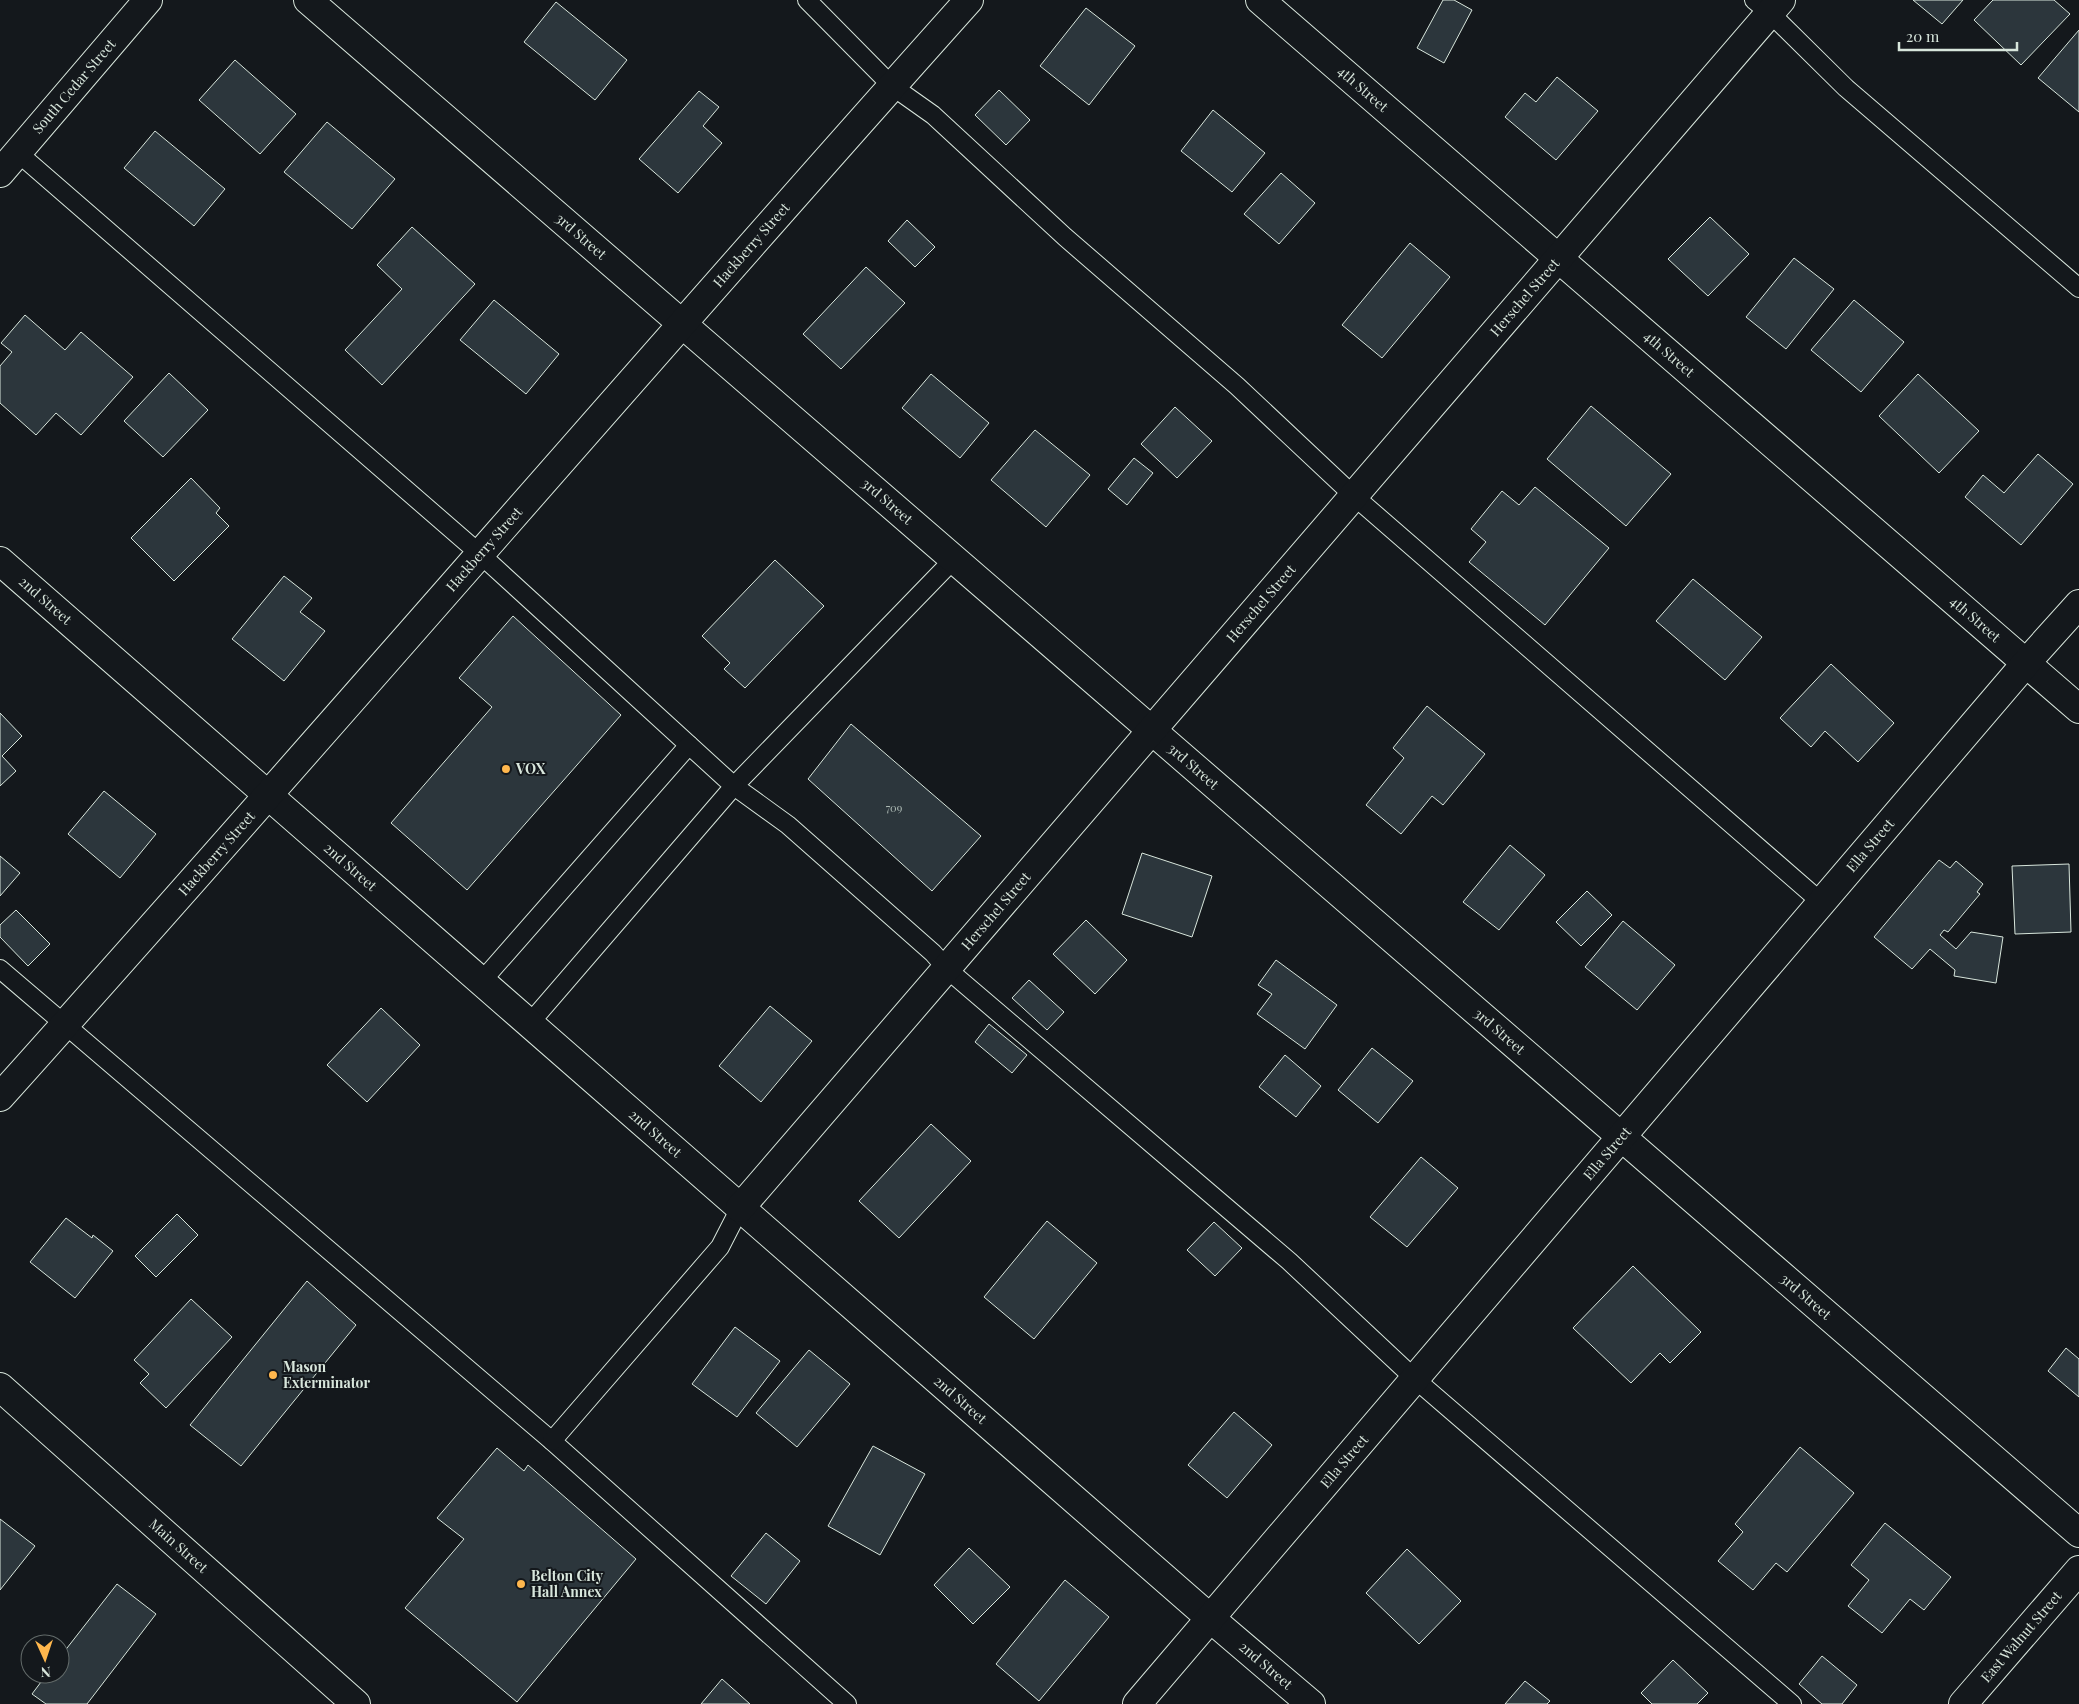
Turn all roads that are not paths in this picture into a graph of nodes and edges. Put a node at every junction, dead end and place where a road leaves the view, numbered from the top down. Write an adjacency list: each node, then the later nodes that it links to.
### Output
1 (148, 0): 8 (street, South Cedar Street)
2 (308, 0): 12 (street, 3rd Street)
3 (807, 0): 7 (lane)
4 (969, 0): 7 (street, Hackberry Street)
5 (1260, 0): 10 (street, 4th Street)
6 (1769, 4): 10 (street, Herschel Street); 11 (lane)
7 (892, 86): 12 (street, Hackberry Street); 13 (lane)
8 (17, 152): 9 (street, South Cedar Street); 14 (lane)
9 (0, 173)
10 (1558, 258): 13 (street, Herschel Street); 18 (street, 4th Street)
11 (2079, 288)
12 (682, 324): 14 (street, Hackberry Street); 15 (street, 3rd Street)
13 (1354, 496): 20 (street, Herschel Street); 24 (lane)
14 (480, 554): 21 (lane); 23 (street, Hackberry Street)
15 (954, 559): 20 (street, 3rd Street); 22 (lane)
16 (0, 561): 23 (street, 2nd Street)
17 (2079, 604): 18 (street, Ella Street)
18 (2026, 663): 19 (street, 4th Street); 24 (street, Ella Street)
19 (2079, 709)
20 (1152, 730): 26 (street, Herschel Street); 31 (street, 3rd Street)
21 (690, 745): 22 (lane); 27 (lane)
22 (734, 786): 26 (lane); 29 (lane)
23 (268, 796): 27 (street, 2nd Street); 28 (street, Hackberry Street)
24 (1821, 902): 31 (street, Ella Street)
25 (0, 969): 28 (lane)
26 (947, 969): 32 (street, Herschel Street); 33 (lane)
27 (481, 982): 29 (street, 2nd Street)
28 (65, 1024): 30 (street, Hackberry Street); 35 (lane)
29 (530, 1024): 32 (street, 2nd Street)
30 (0, 1097)
31 (1621, 1137): 33 (street, Ella Street); 36 (street, 3rd Street)
32 (740, 1208): 35 (lane); 38 (street, 2nd Street)
33 (1415, 1378): 38 (street, Ella Street); 43 (lane)
34 (0, 1387): 39 (street, Main Street)
35 (552, 1441): 40 (lane)
36 (2079, 1533)
37 (2079, 1570): 44 (street, East Walnut Street)
38 (1210, 1618): 41 (street, Ella Street); 42 (street, 2nd Street)
39 (349, 1702)
40 (847, 1704)
41 (1137, 1704)
42 (1311, 1704)
43 (1792, 1704)
44 (1963, 1704)

